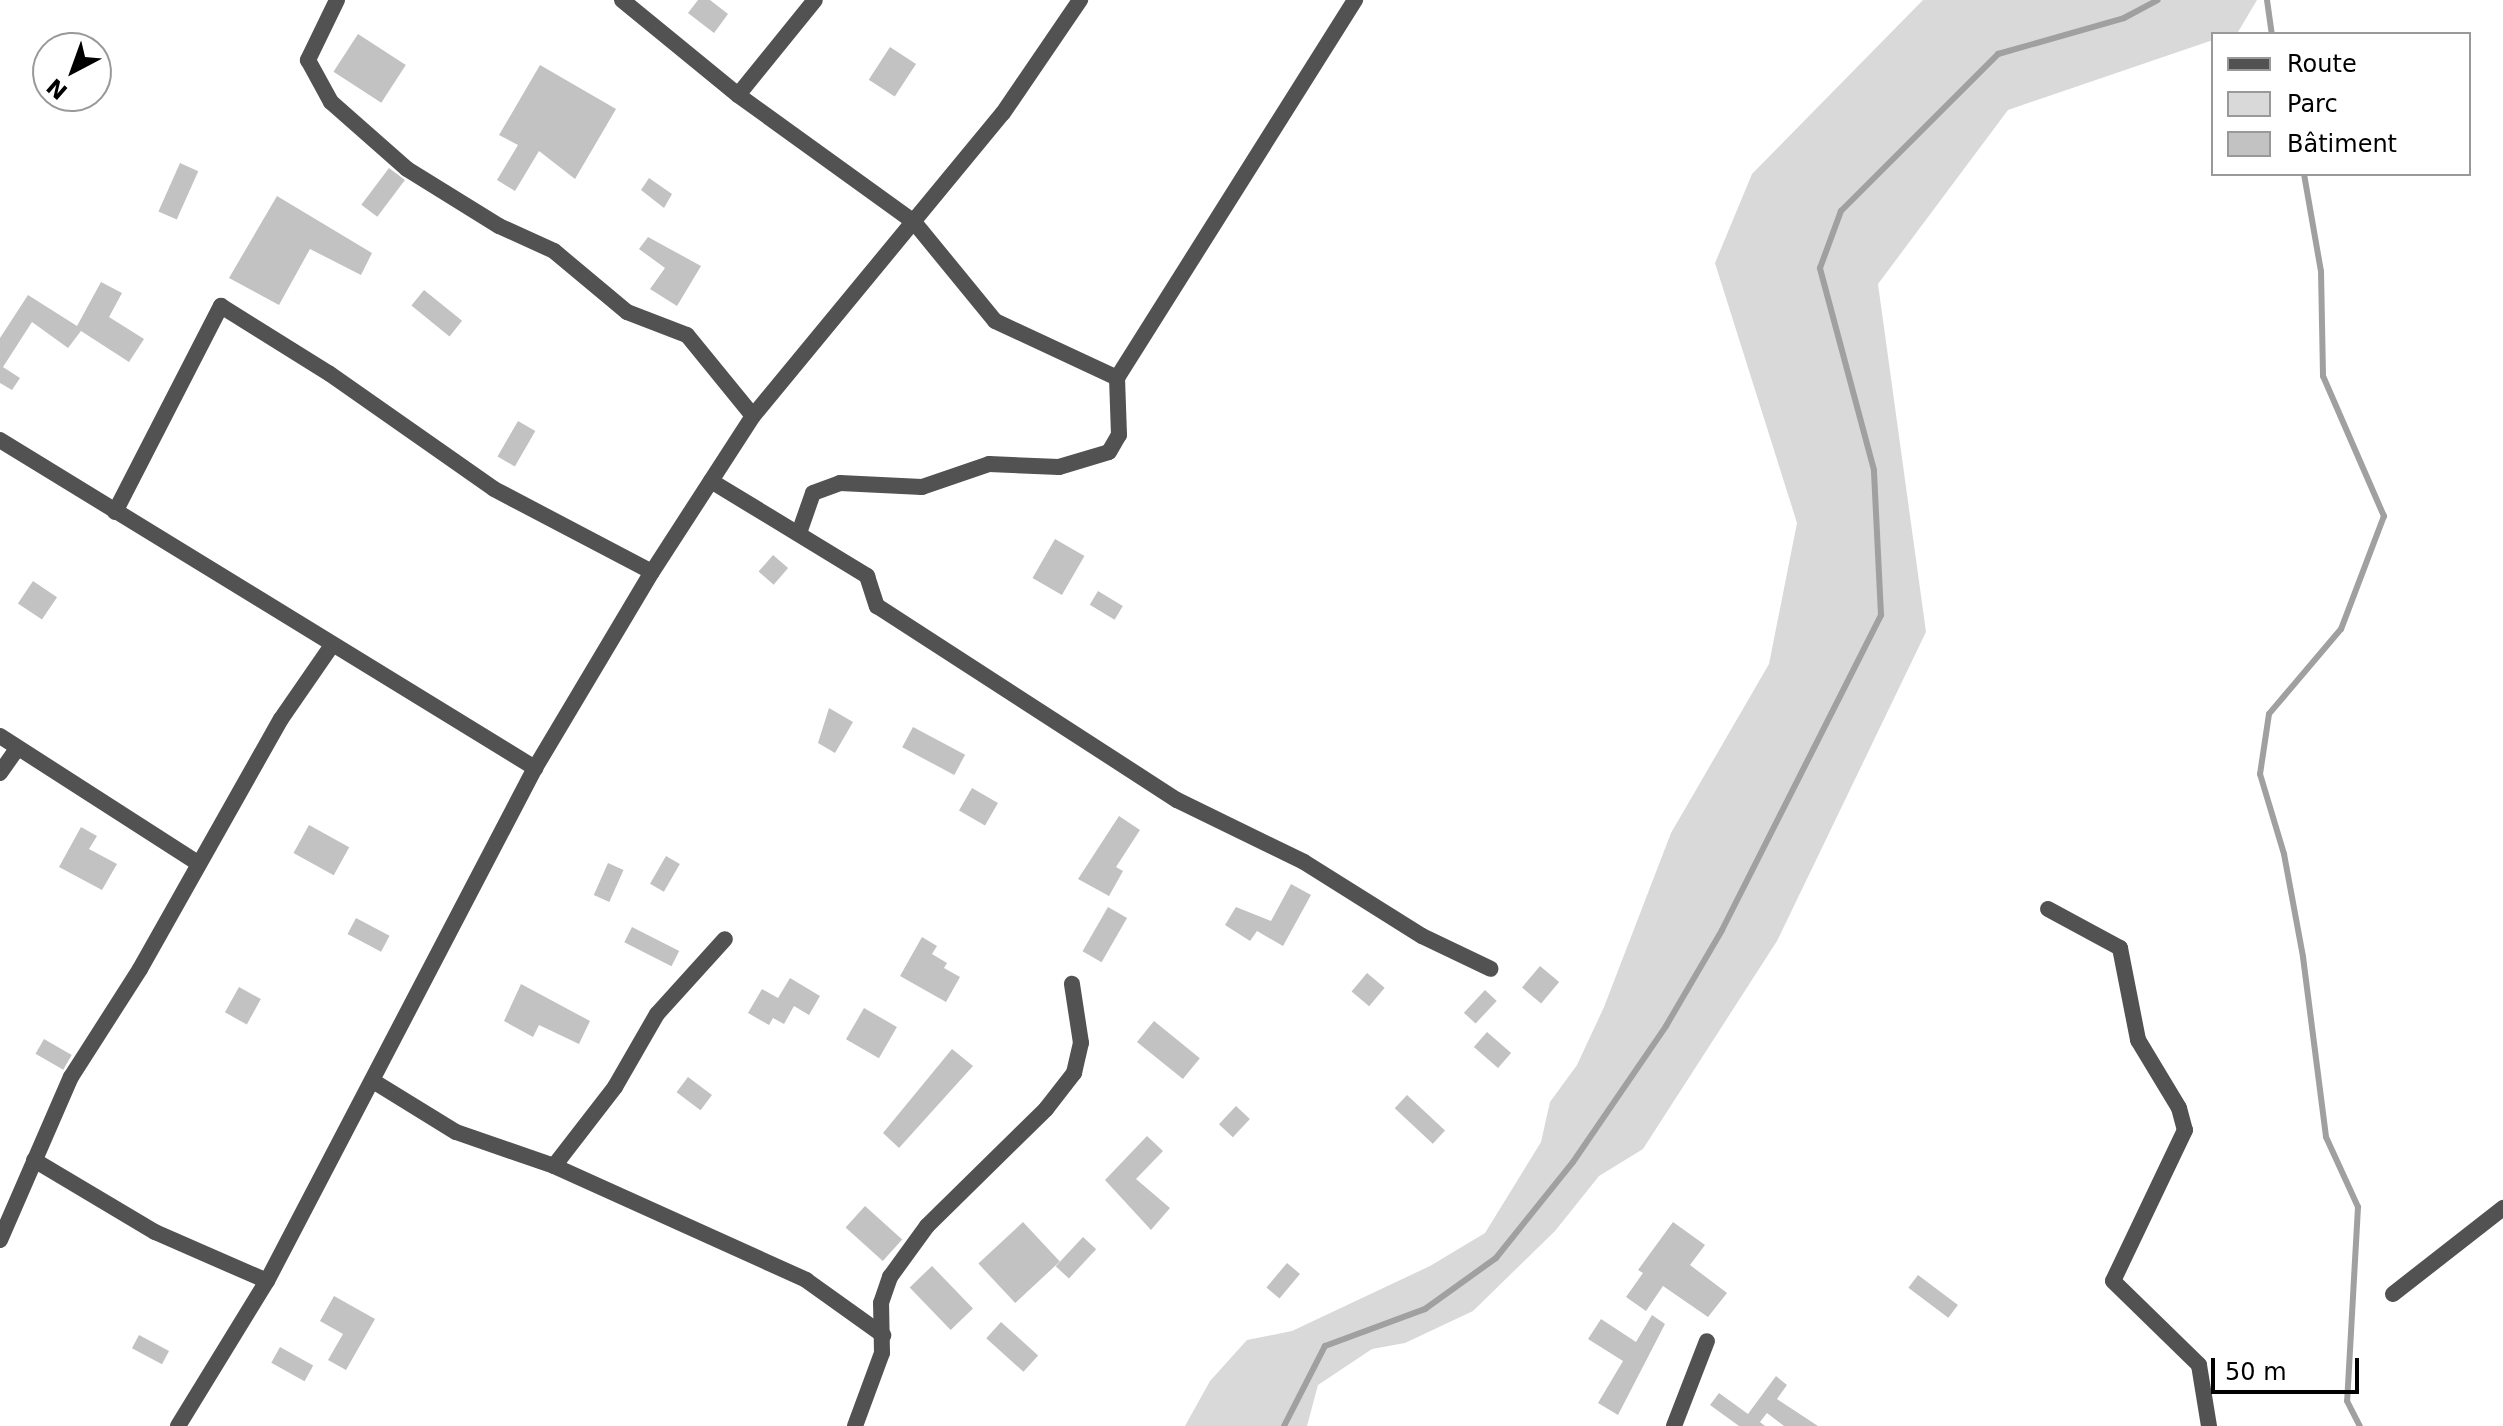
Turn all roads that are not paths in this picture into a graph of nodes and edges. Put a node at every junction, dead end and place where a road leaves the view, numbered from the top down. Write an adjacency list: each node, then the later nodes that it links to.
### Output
1 (337, 0): 9 (street)
2 (622, 0): 6 (street)
3 (815, 0): 6 (street)
4 (1080, 0): 7 (street)
5 (1355, 0): 8 (street)
6 (738, 95): 7 (street)
7 (914, 222): 8 (street); 9 (street)
8 (1117, 378): 13 (street)
9 (753, 416): 11 (street)
10 (0, 440): 12 (street)
11 (711, 481): 13 (street); 14 (street)
12 (115, 512): 14 (street); 15 (street)
13 (799, 533): 23 (street)
14 (652, 572): 18 (street)
15 (332, 645): 18 (street); 20 (street)
16 (0, 736): 17 (street)
17 (16, 750): 19 (street); 20 (street)
18 (535, 768): 25 (street)
19 (0, 773)
20 (198, 863): 26 (street)
21 (2048, 909): 37 (street)
22 (725, 939): 27 (street)
23 (1491, 969)
24 (1072, 984): 32 (street)
25 (373, 1081): 27 (street); 30 (street)
26 (34, 1160): 29 (street); 30 (street)
27 (554, 1166): 32 (street)
28 (2503, 1208): 31 (street)
29 (0, 1240)
30 (267, 1281): 34 (street)
31 (2393, 1294)
32 (883, 1335): 35 (street)
33 (1707, 1341): 36 (street)
34 (178, 1426)
35 (855, 1426)
36 (1674, 1426)
37 (2209, 1426)

